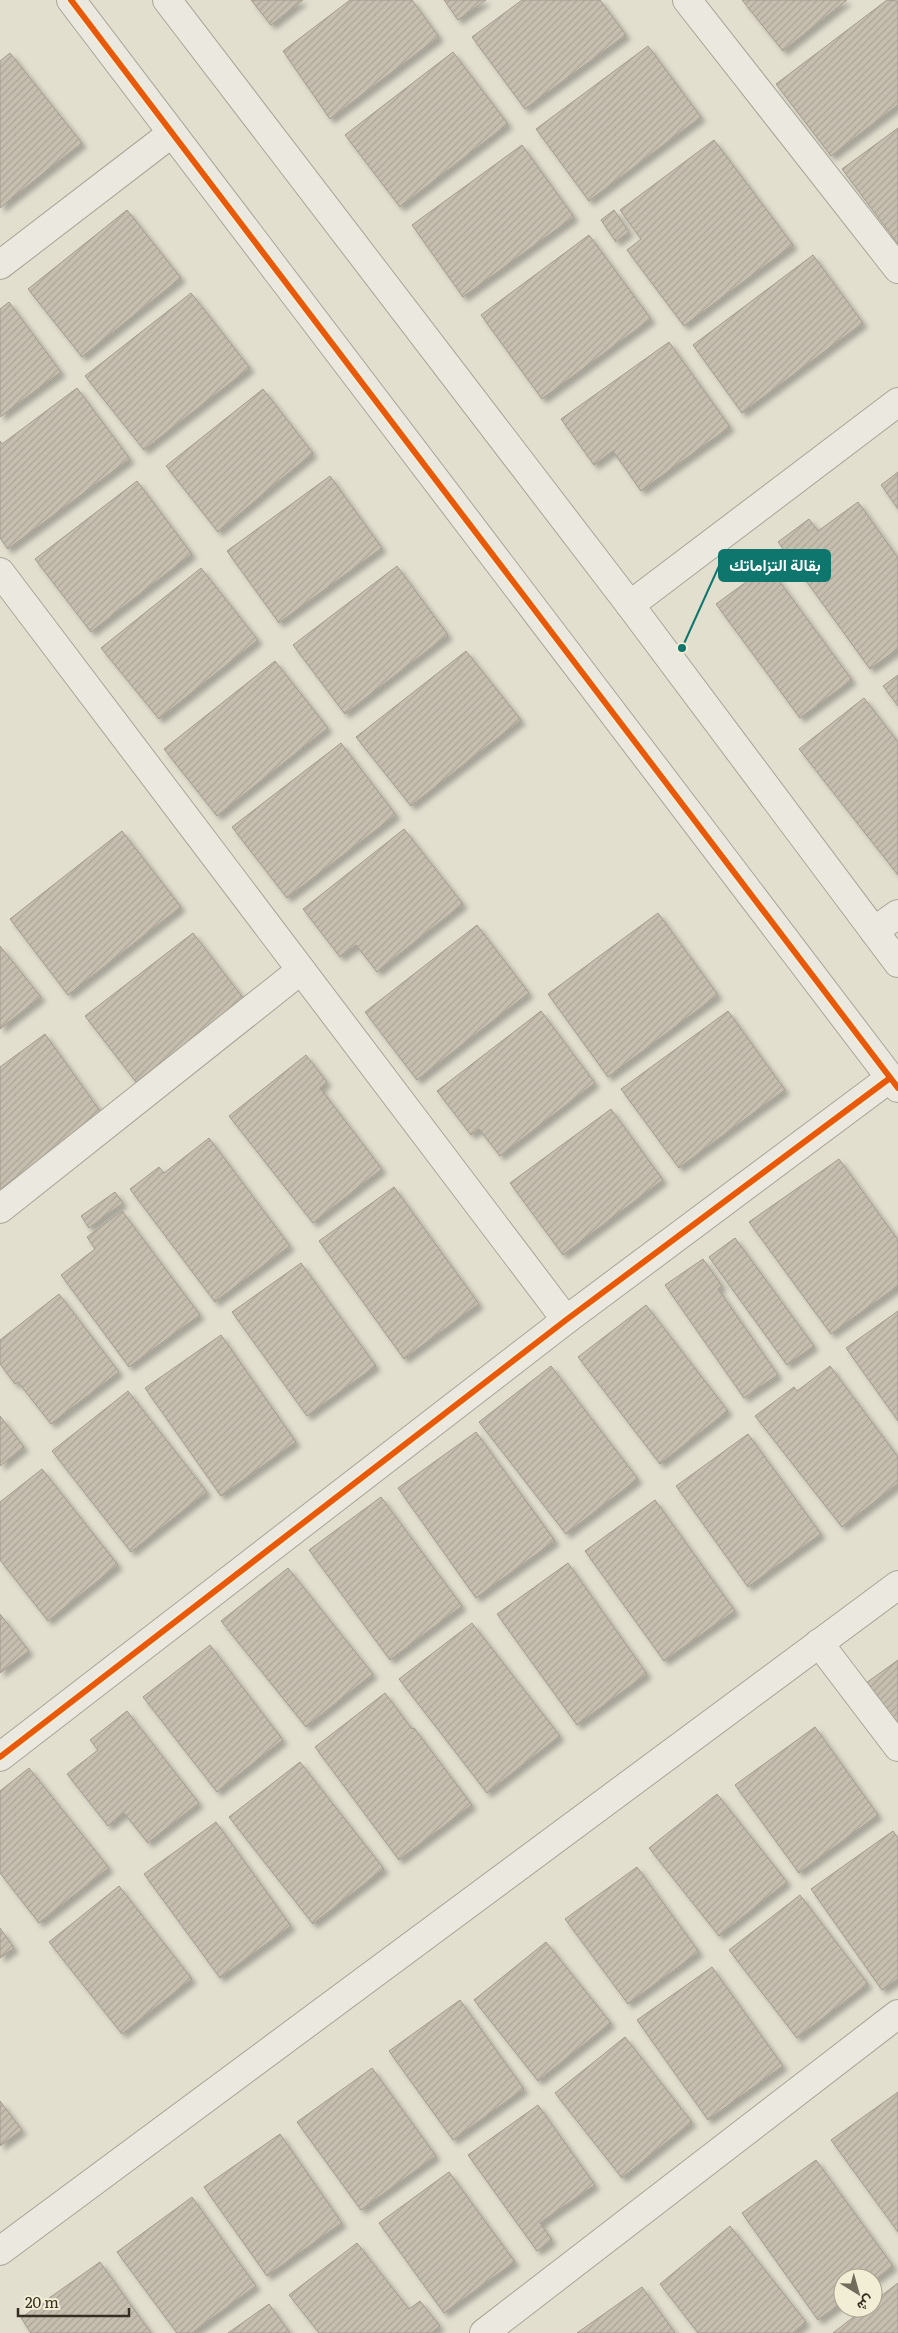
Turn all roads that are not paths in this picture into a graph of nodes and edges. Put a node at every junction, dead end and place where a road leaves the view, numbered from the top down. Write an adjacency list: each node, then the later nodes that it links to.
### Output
1 (71, 0): 4 (street)
2 (167, 0): 9 (street)
3 (687, 0): 6 (street)
4 (172, 133): 5 (street); 14 (street)
5 (0, 265)
6 (898, 269)
7 (898, 402): 9 (street)
8 (0, 572): 13 (street)
9 (630, 605): 11 (street)
10 (898, 914): 11 (street)
11 (874, 931): 12 (street)
12 (898, 963)
13 (301, 970): 15 (street); 16 (street)
14 (894, 1083): 16 (street)
15 (0, 1208)
16 (566, 1320): 20 (street)
17 (898, 1585): 18 (street)
18 (819, 1644): 19 (street); 22 (street)
19 (898, 1747)
20 (0, 1757)
21 (898, 2014): 23 (street)
22 (0, 2251)
23 (484, 2333)

